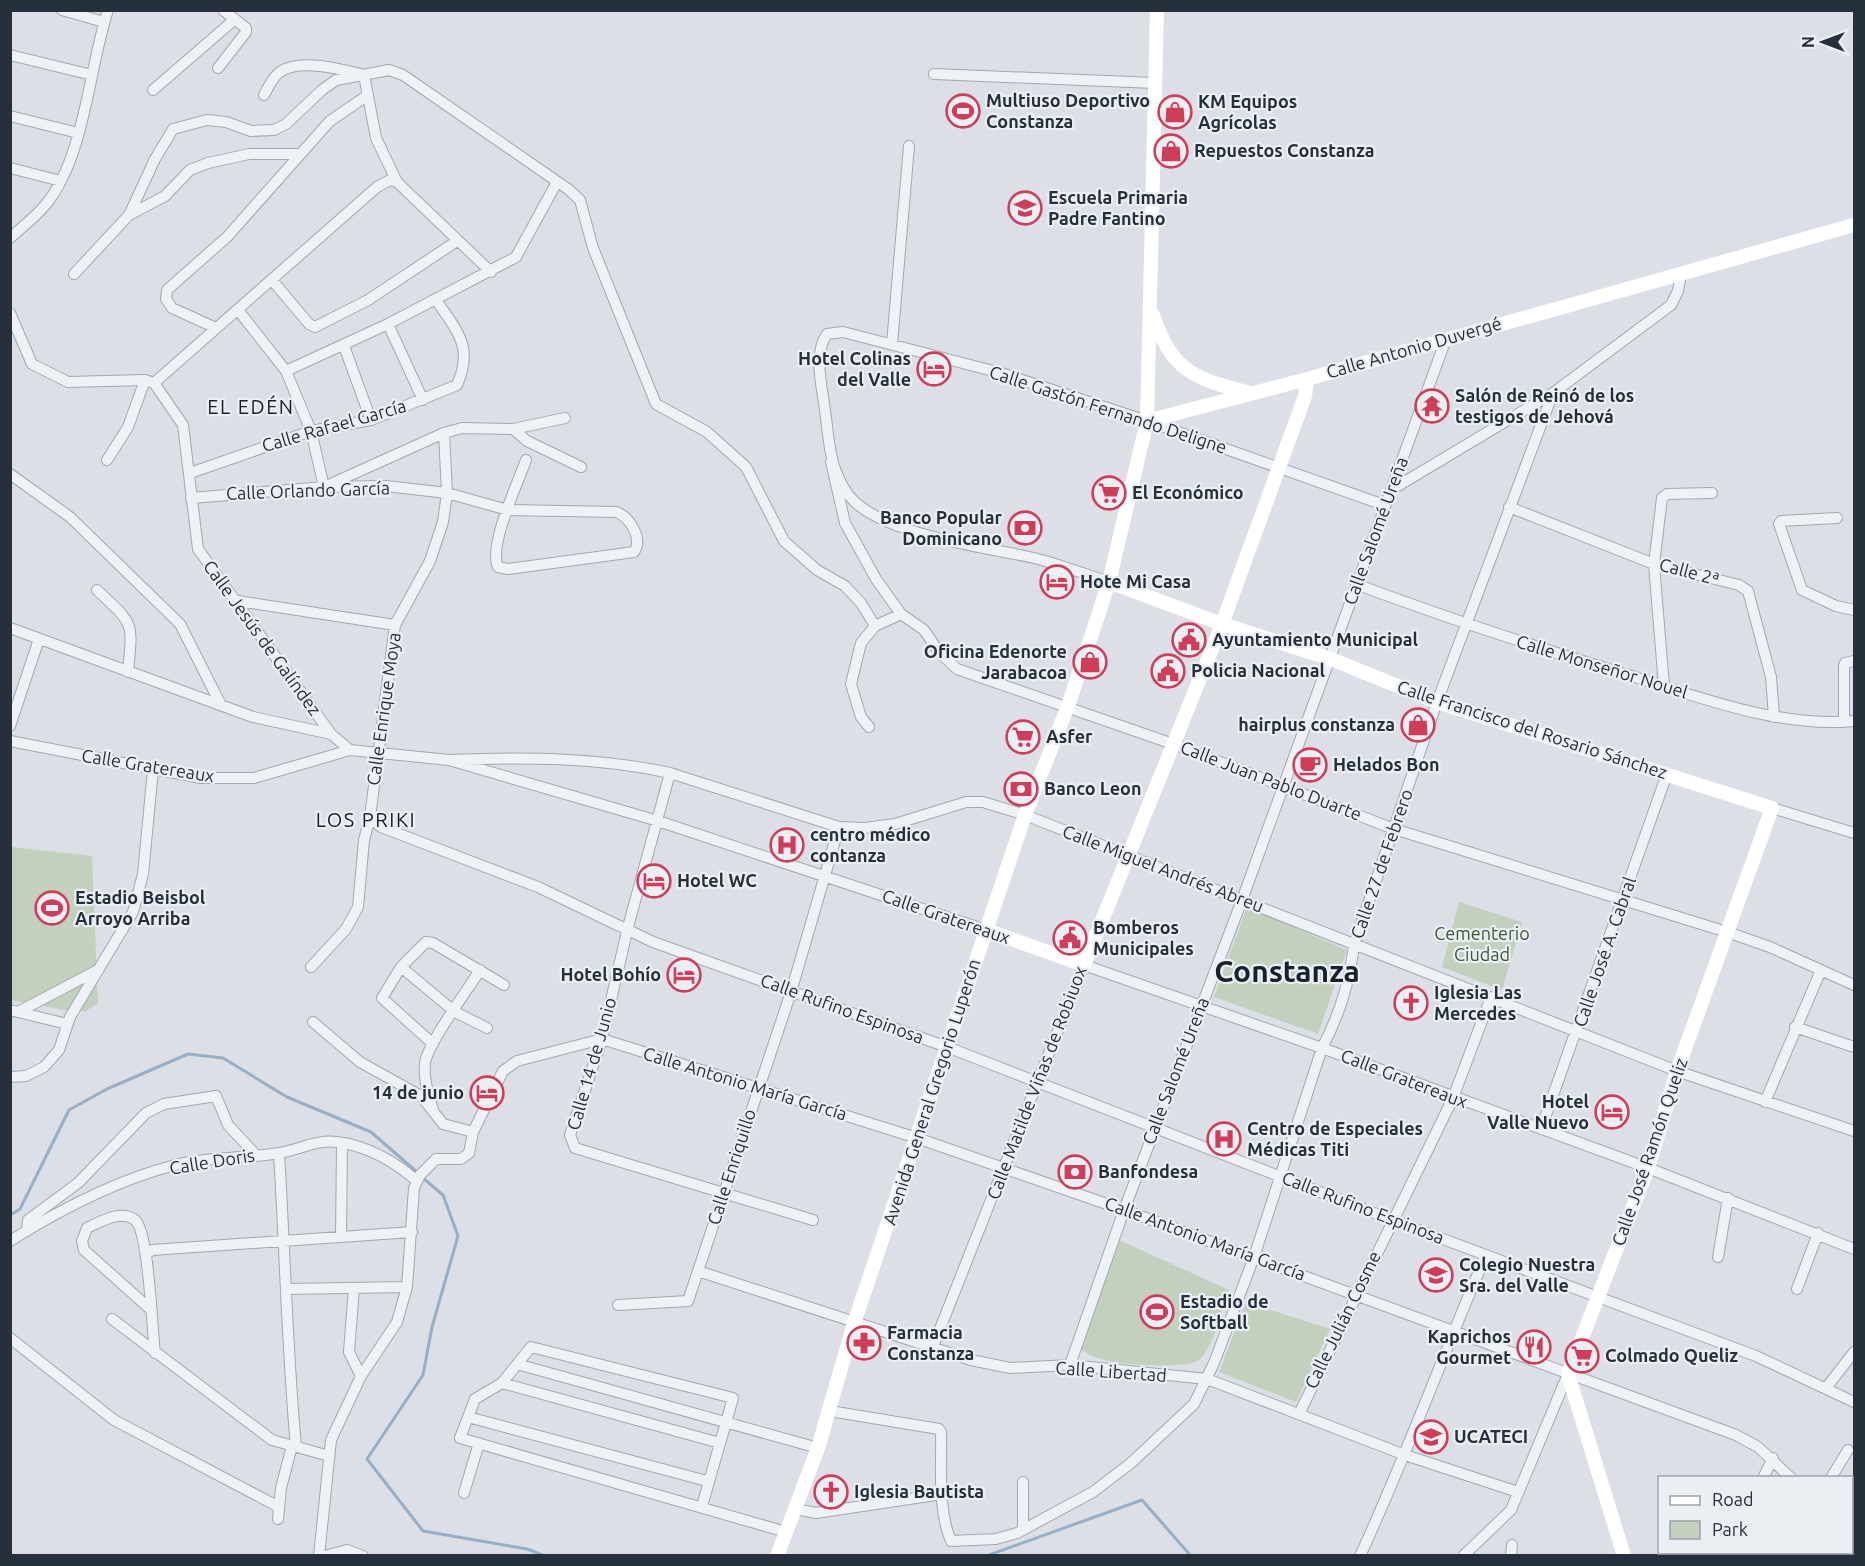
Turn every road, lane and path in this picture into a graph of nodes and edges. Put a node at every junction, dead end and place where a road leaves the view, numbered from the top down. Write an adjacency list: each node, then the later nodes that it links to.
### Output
1 (62, 10): 6 (street)
2 (108, 10): 6 (street)
3 (223, 10): 5 (street)
4 (1157, 10): 12 (main road, Avenida General Gregorio Luperón)
5 (234, 20): 8 (street); 13 (street)
6 (104, 22): 10 (street)
7 (10, 55): 10 (street)
8 (218, 68)
9 (934, 74): 12 (street)
10 (92, 75): 17 (street)
11 (364, 75): 14 (street); 15 (street); 23 (street); 24 (street)
12 (1155, 83): 33 (main road, Avenida General Gregorio Luperón)
13 (153, 90)
14 (264, 95)
15 (368, 95): 19 (street); 22 (street)
16 (10, 116): 17 (street)
17 (78, 133): 21 (street)
18 (909, 146): 40 (street)
19 (298, 154): 24 (street); 37 (street)
20 (10, 168): 21 (street)
21 (61, 181): 26 (street)
22 (397, 182): 27 (street); 31 (street)
23 (557, 182): 28 (street); 80 (street)
24 (129, 215): 29 (street)
25 (1854, 225): 30 (main road, Calle Antonio Duvergé)
26 (10, 238)
27 (457, 241): 28 (street); 31 (street)
28 (491, 272): 32 (street)
29 (74, 274)
30 (1681, 274): 39 (main road, Calle Antonio Duvergé); 45 (street)
31 (272, 280): 34 (street)
32 (436, 300): 36 (street); 47 (street, Calle Rafael García)
33 (1149, 305): 46 (main road); 50 (main road, Avenida General Gregorio Luperón)
34 (238, 310): 37 (street); 42 (street)
35 (10, 313): 44 (street)
36 (388, 324): 41 (street); 47 (street)
37 (216, 328): 44 (street)
38 (827, 334): 40 (street, Calle Gastón Fernando Deligne); 56 (street, Calle Juan Pablo Duarte)
39 (1446, 339): 43 (main road, Calle Antonio Duvergé); 62 (street, Calle Salomé Ureña)
40 (892, 344): 50 (street, Calle Gastón Fernando Deligne)
41 (344, 346): 42 (street); 49 (street)
42 (286, 371): 52 (street)
43 (1307, 379): 46 (main road, Calle Antonio Duvergé); 57 (main road, Calle Matilde Viñas de Robiuox)
44 (150, 382): 54 (street); 59 (street, Calle Jesús de Galíndez)
45 (1553, 393): 62 (street); 67 (street, Calle 27 de Febrero)
46 (1252, 394): 50 (main road, Calle Antonio Duvergé)
47 (423, 400): 49 (street, Calle Rafael García)
48 (565, 418): 51 (street)
49 (371, 420): 52 (street, Calle Rafael García)
50 (1147, 421): 57 (street, Calle Gastón Fernando Deligne); 71 (main road, Avenida General Gregorio Luperón)
51 (513, 429): 53 (street); 58 (street)
52 (311, 431): 59 (street, Calle Rafael García); 61 (street)
53 (444, 433): 61 (street); 63 (street, Calle Enrique Moya)
54 (106, 460)
55 (526, 460): 68 (street)
56 (831, 462): 71 (street, Calle Francisco del Rosario Sánchez); 76 (street, Calle Juan Pablo Duarte)
57 (1277, 466): 66 (street, Calle Gastón Fernando Deligne); 77 (main road, Calle Matilde Viñas de Robiuox)
58 (581, 467)
59 (190, 473): 65 (street, Calle Jesús de Galíndez)
60 (10, 474): 90 (street)
61 (324, 487): 63 (street, Calle Orlando García); 65 (street, Calle Orlando García)
62 (1390, 490): 66 (street, Calle Salomé Ureña)
63 (447, 493): 68 (street, Calle Orlando García); 78 (street, Calle Enrique Moya)
64 (1712, 493): 70 (street)
65 (191, 498): 74 (street, Calle Jesús de Galíndez)
66 (1384, 505): 72 (street, Calle Salomé Ureña)
67 (1509, 507): 70 (street, Calle 2ª); 79 (street, Calle 27 de Febrero)
68 (508, 510): 68 (street, Calle Orlando García)
69 (1837, 518): 75 (street)
70 (1654, 564): 87 (street); 92 (street, Calle 2ª)
71 (1109, 582): 77 (main road, Calle Francisco del Rosario Sánchez); 91 (main road, Avenida General Gregorio Luperón)
72 (1356, 584): 79 (street, Calle Monseñor Nouel); 83 (street, Calle Salomé Ureña)
73 (97, 590): 85 (street)
74 (238, 601): 78 (street); 96 (street, Calle Jesús de Galíndez)
75 (1854, 610)
76 (901, 614): 80 (street); 91 (street, Calle Juan Pablo Duarte)
77 (1222, 624): 83 (main road, Calle Francisco del Rosario Sánchez); 98 (main road, Calle Matilde Viñas de Robiuox)
78 (394, 625): 100 (street, Calle Enrique Moya)
79 (1467, 625): 87 (street, Calle Monseñor Nouel); 89 (street, Calle 27 de Febrero)
80 (875, 626): 95 (street)
81 (10, 628): 82 (street)
82 (39, 639): 85 (street); 88 (street)
83 (1330, 659): 89 (main road, Calle Francisco del Rosario Sánchez); 105 (street, Calle Salomé Ureña)
84 (1854, 661): 93 (street)
85 (128, 672): 90 (street)
86 (10, 687): 88 (street)
87 (1664, 687): 92 (street, Calle Monseñor Nouel)
88 (22, 690): 94 (street)
89 (1437, 702): 104 (main road, Calle Francisco del Rosario Sánchez); 111 (street, Calle 27 de Febrero)
90 (221, 705): 96 (street)
91 (1068, 706): 98 (street, Calle Juan Pablo Duarte); 107 (main road, Avenida General Gregorio Luperón)
92 (1774, 717): 93 (street, Calle Monseñor Nouel)
93 (1849, 722)
94 (10, 726)
95 (869, 728)
96 (331, 734): 99 (street, Calle Jesús de Galíndez)
97 (10, 741): 102 (street, Calle Gratereaux)
98 (1173, 744): 105 (street, Calle Juan Pablo Duarte); 113 (main road, Calle Matilde Viñas de Robiuox)
99 (350, 750): 100 (street, Calle Gratereaux); 102 (street, Calle Gratereaux)
100 (377, 752): 101 (street, Calle Gratereaux); 108 (street, Calle Enrique Moya)
101 (449, 760): 103 (street, Calle Miguel Andrés Abreu); 109 (street, Calle Gratereaux)
102 (153, 770): 124 (street)
103 (670, 773): 109 (street, Calle 14 de Junio); 110 (street, Calle Miguel Andrés Abreu)
104 (1667, 774): 106 (main road, Calle Francisco del Rosario Sánchez); 115 (street, Calle José A. Cabral)
105 (1284, 784): 111 (street, Calle Juan Pablo Duarte); 116 (street, Calle Salomé Ureña)
106 (1772, 808): 112 (street, Calle Francisco del Rosario Sánchez); 119 (main road, Calle José Ramón Queliz)
107 (1025, 815): 110 (street, Calle Miguel Andrés Abreu); 113 (street, Calle Miguel Andrés Abreu); 118 (main road, Avenida General Gregorio Luperón)
108 (370, 817): 117 (street, Calle Rufino Espinosa); 122 (street, Calle Enrique Moya)
109 (658, 821): 114 (street, Calle Gratereaux); 117 (street, Calle 14 de Junio)
110 (839, 827): 114 (street, Calle Enriquillo)
111 (1394, 829): 115 (street, Calle Juan Pablo Duarte); 120 (street, Calle 27 de Febrero)
112 (1854, 834)
113 (1128, 856): 116 (street, Calle Miguel Andrés Abreu); 121 (main road, Calle Matilde Viñas de Robiuox)
114 (825, 876): 118 (street, Calle Gratereaux); 129 (street, Calle Enriquillo)
115 (1624, 898): 119 (street, Calle Juan Pablo Duarte); 138 (street, Calle José A. Cabral)
116 (1242, 900): 120 (street, Calle Miguel Andrés Abreu); 131 (street, Calle Salomé Ureña)
117 (628, 927): 129 (street, Calle Rufino Espinosa); 139 (street, Calle 14 de Junio)
118 (986, 930): 121 (main road, Calle Gratereaux); 141 (main road, Avenida General Gregorio Luperón)
119 (1727, 932): 126 (street, Calle Juan Pablo Duarte); 144 (main road, Calle José Ramón Queliz)
120 (1354, 945): 130 (street, Calle Miguel Andrés Abreu); 143 (street, Calle 27 de Febrero)
121 (1084, 965): 131 (street, Calle Gratereaux); 146 (street, Calle Matilde Viñas de Robiuox)
122 (311, 967)
123 (401, 967): 125 (street); 133 (street); 140 (street)
124 (99, 969): 132 (street); 135 (street)
125 (480, 970): 127 (street); 133 (street)
126 (1821, 970): 128 (street, Calle Juan Pablo Duarte); 136 (street)
127 (504, 985)
128 (1854, 985)
129 (791, 992): 141 (street, Calle Rufino Espinosa); 147 (street, Calle Enriquillo)
130 (1491, 998): 138 (street, Calle Miguel Andrés Abreu); 148 (street, Calle Julián Cosme)
131 (1201, 1007): 143 (street, Calle Gratereaux); 151 (street, Calle Salomé Ureña)
132 (14, 1011): 135 (street)
133 (454, 1012): 137 (street); 140 (street)
134 (313, 1022): 150 (street)
135 (67, 1024): 145 (street)
136 (1795, 1027): 142 (street); 149 (street)
137 (487, 1029)
138 (1578, 1031): 144 (street, Calle Miguel Andrés Abreu); 152 (street, Calle José A. Cabral)
139 (602, 1039): 147 (street, Calle Antonio María García); 154 (street); 163 (street, Calle 14 de Junio)
140 (433, 1044): 150 (street)
141 (947, 1047): 146 (street, Calle Rufino Espinosa); 155 (main road, Avenida General Gregorio Luperón)
142 (1854, 1047)
143 (1322, 1048): 148 (street, Calle Gratereaux); 161 (street, Calle 27 de Febrero)
144 (1677, 1071): 149 (street, Calle Miguel Andrés Abreu); 160 (main road, Calle José Ramón Queliz)
145 (10, 1077)
146 (1037, 1081): 151 (street, Calle Rufino Espinosa); 159 (street, Calle Matilde Viñas de Robiuox)
147 (757, 1089): 155 (street, Calle Antonio María García); 163 (street, Calle Enriquillo)
148 (1453, 1098): 152 (street, Calle Gratereaux); 167 (street, Calle Julián Cosme)
149 (1765, 1102): 153 (street, Calle Miguel Andrés Abreu)
150 (435, 1116): 154 (street)
151 (1154, 1127): 161 (street, Calle Rufino Espinosa); 165 (street, Calle Salomé Ureña)
152 (1541, 1129): 160 (street, Calle Gratereaux)
153 (1854, 1131)
154 (473, 1132): 162 (street)
155 (917, 1138): 159 (street, Calle Antonio María García); 189 (main road, Avenida General Gregorio Luperón)
156 (342, 1143): 157 (street, Calle Doris); 162 (street, Calle Doris); 171 (street)
157 (279, 1153): 158 (street, Calle Doris); 172 (street)
158 (256, 1155): 168 (street, Calle Doris); 168 (street)
159 (1004, 1168): 165 (street, Calle Antonio María García); 192 (street, Calle Matilde Viñas de Robiuox)
160 (1648, 1168): 164 (street, Calle Gratereaux); 185 (main road, Calle José Ramón Queliz)
161 (1280, 1176): 167 (street, Calle Rufino Espinosa); 177 (street, Calle 27 de Febrero)
162 (417, 1181): 169 (street)
163 (723, 1195): 166 (street, Calle 14 de Junio); 179 (street, Calle Enriquillo)
164 (1728, 1198): 170 (street, Calle Gratereaux); 178 (street)
165 (1124, 1210): 177 (street, Calle Antonio María García); 196 (street, Calle Salomé Ureña)
166 (813, 1220)
167 (1392, 1220): 176 (street, Calle Rufino Espinosa); 184 (street, Calle Julián Cosme)
168 (27, 1231): 173 (street, Calle Doris)
169 (412, 1232): 171 (street); 180 (street)
170 (1818, 1233): 174 (street, Calle Gratereaux); 183 (street)
171 (341, 1236): 172 (street)
172 (284, 1239): 175 (street); 182 (street)
173 (10, 1241)
174 (1854, 1249)
175 (148, 1253): 187 (street); 187 (street)
176 (1486, 1255): 185 (street, Calle Rufino Espinosa); 190 (street)
177 (1254, 1257): 184 (street, Calle Antonio María García); 199 (street, Calle 27 de Febrero)
178 (1718, 1257)
179 (698, 1271): 186 (street, Calle Enriquillo); 189 (street, Calle Libertad)
180 (407, 1287): 181 (street); 198 (street)
181 (354, 1288): 182 (street); 198 (street)
182 (286, 1289): 209 (street)
183 (1797, 1289)
184 (1356, 1293): 190 (street, Calle Antonio María García); 204 (street, Calle Julián Cosme)
185 (1599, 1296): 197 (main road, Calle José Ramón Queliz); 201 (street, Calle Rufino Espinosa)
186 (618, 1305)
187 (149, 1308): 194 (street)
188 (112, 1319): 194 (street)
189 (854, 1323): 192 (street, Calle Libertad); 203 (main road, Avenida General Gregorio Luperón)
190 (1454, 1330): 197 (street, Calle Antonio María García); 212 (street)
191 (10, 1338): 224 (street)
192 (932, 1349): 196 (street, Calle Libertad)
193 (1854, 1352): 201 (street)
194 (155, 1353): 209 (street)
195 (517, 1364): 200 (street); 206 (street); 206 (street)
196 (1070, 1365): 199 (street, Calle Libertad)
197 (1568, 1374): 214 (street, Calle Antonio María García); 220 (street, Calle José Ramón Queliz); 235 (main road)
198 (361, 1376): 213 (street)
199 (1207, 1379): 204 (street, Calle Libertad); 227 (street, Calle 27 de Febrero)
200 (502, 1383): 205 (street); 208 (street)
201 (1826, 1388): 202 (street, Calle Rufino Espinosa)
202 (1854, 1402)
203 (830, 1411): 210 (main road, Avenida General Gregorio Luperón); 222 (street)
204 (1299, 1414): 212 (street, Calle Libertad)
205 (468, 1417): 207 (street); 218 (street)
206 (727, 1422): 208 (street); 210 (street)
207 (479, 1443): 221 (street); 223 (street)
208 (720, 1443): 218 (street)
209 (294, 1446): 213 (street); 224 (street)
210 (818, 1448): 225 (main road, Avenida General Gregorio Luperón)
211 (1848, 1450): 217 (street)
212 (1405, 1455): 220 (street, Calle Libertad); 233 (street)
213 (329, 1456): 229 (street)
214 (1773, 1458): 215 (street); 216 (street, Calle Antonio María García)
215 (1764, 1476)
216 (1789, 1476)
217 (1832, 1476)
218 (707, 1481): 223 (street)
219 (1023, 1482): 227 (street)
220 (1518, 1492): 234 (street, Calle José Ramón Queliz)
221 (464, 1493)
222 (942, 1494): 225 (street); 227 (street, Calle 27 de Febrero)
223 (702, 1506): 228 (street)
224 (279, 1507): 226 (street)
225 (795, 1509): 228 (main road, Avenida General Gregorio Luperón)
226 (278, 1519)
227 (1023, 1530)
228 (786, 1532): 232 (main road, Avenida General Gregorio Luperón)
229 (319, 1556)
230 (325, 1556): 231 (street)
231 (363, 1556)
232 (777, 1556)
233 (1360, 1556)
234 (1463, 1556)
235 (1624, 1556)

